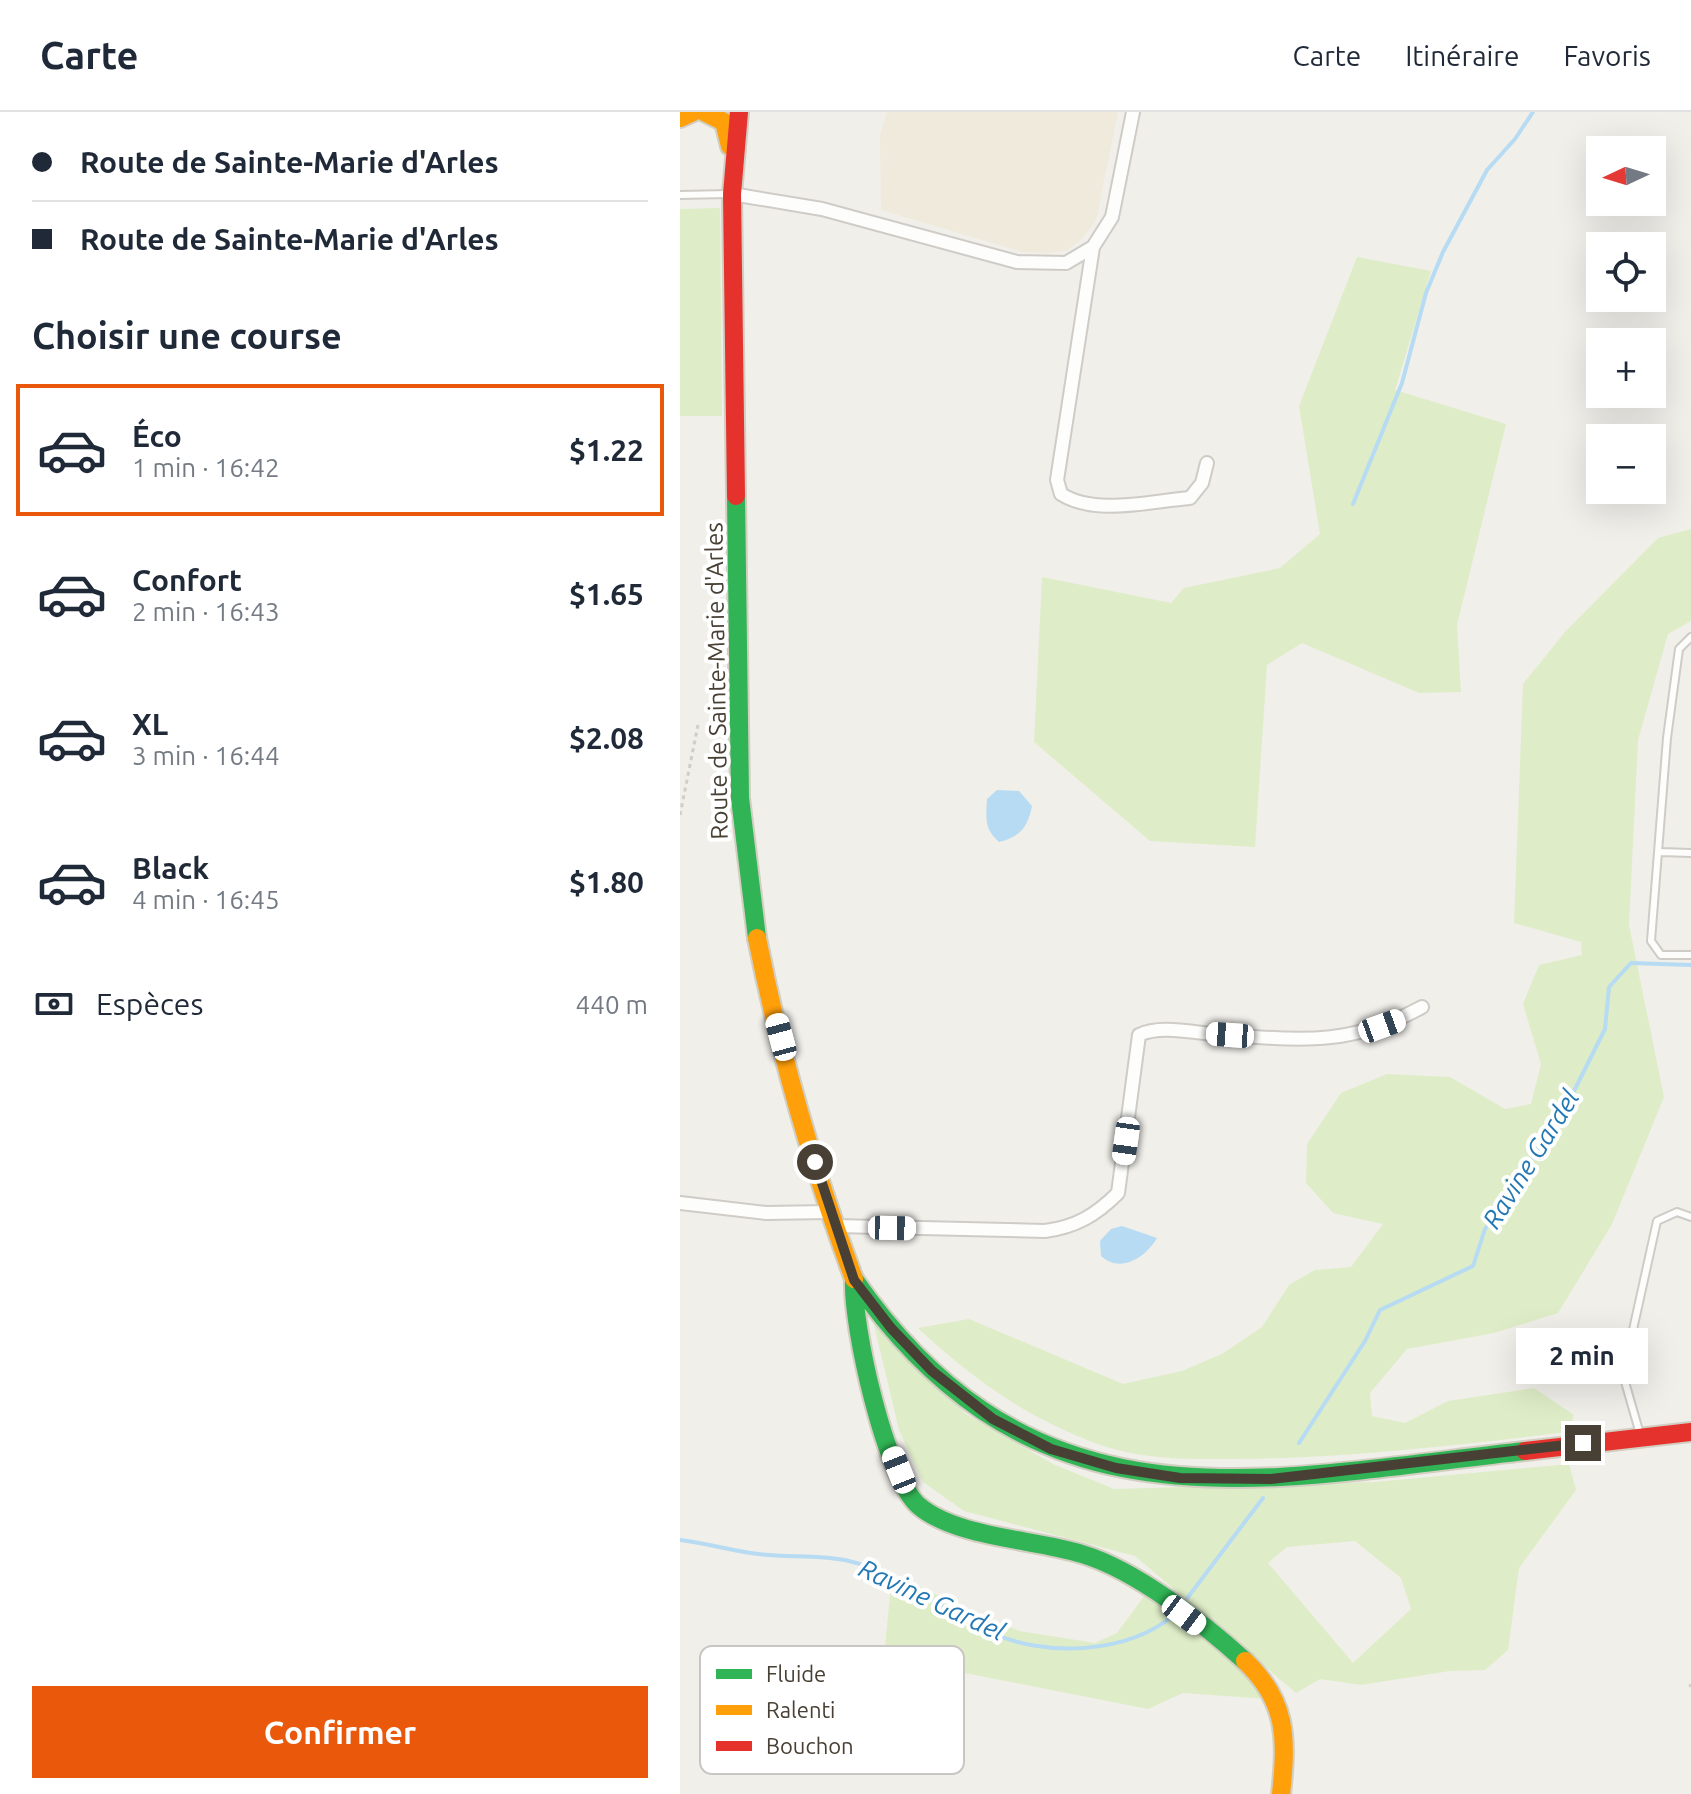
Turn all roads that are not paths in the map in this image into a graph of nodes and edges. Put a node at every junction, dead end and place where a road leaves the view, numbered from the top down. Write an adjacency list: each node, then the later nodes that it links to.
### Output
1 (693, 112): 5 (main road)
2 (704, 112): 4 (main road, Route de Sainte-Marie d'Arles)
3 (1133, 112): 8 (street)
4 (729, 115): 6 (main road, Route de Sainte-Marie d'Arles)
5 (680, 118)
6 (732, 194): 7 (lane); 8 (street); 17 (main road, Route de Sainte-Marie d'Arles)
7 (680, 195)
8 (1093, 247): 9 (street)
9 (1207, 463)
10 (1691, 637): 11 (lane)
11 (1660, 852): 12 (lane); 13 (lane)
12 (1691, 853)
13 (1691, 955)
14 (1422, 1007): 17 (street)
15 (680, 1203): 17 (street)
16 (1691, 1217): 20 (lane)
17 (832, 1219): 18 (main road, Route de Sainte-Marie d'Arles)
18 (854, 1280): 20 (main road, Route de Sainte-Marie d'Arles); 21 (main road)
19 (1691, 1432): 20 (main road, Route de Sainte-Marie d'Arles)
20 (1641, 1438)
21 (1281, 1794)

